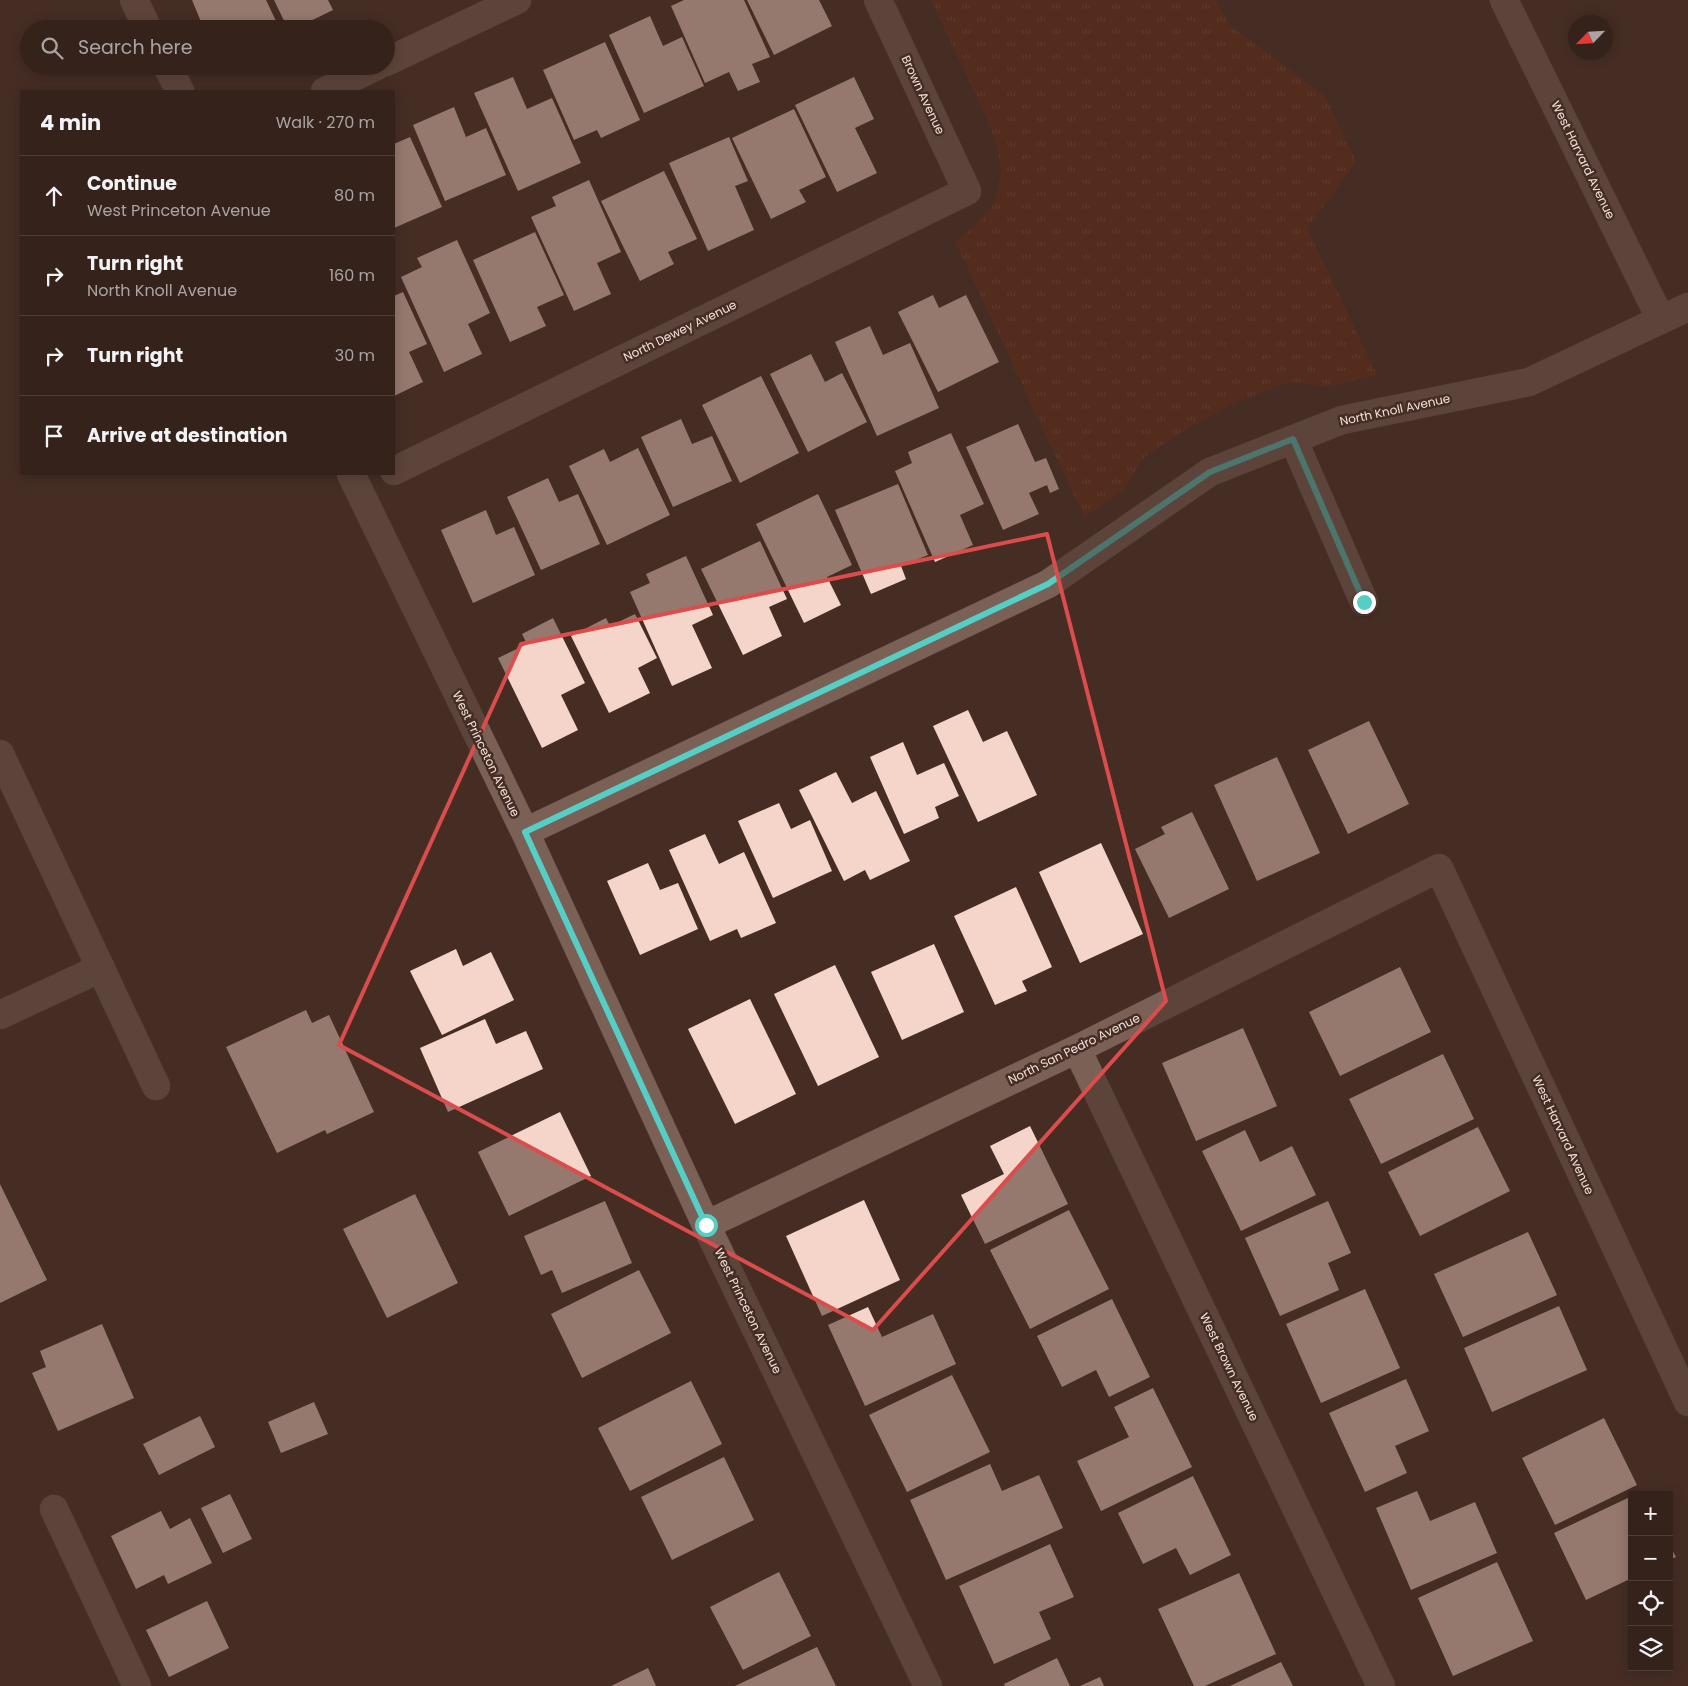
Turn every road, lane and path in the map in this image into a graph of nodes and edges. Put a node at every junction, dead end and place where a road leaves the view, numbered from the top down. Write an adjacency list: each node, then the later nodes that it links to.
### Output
1 (134, 0): 5 (street)
2 (517, 0): 6 (street)
3 (878, 0): 11 (street, Brown Avenue)
4 (1504, 0): 13 (street, West Harvard Avenue)
5 (144, 20)
6 (395, 58)
7 (172, 75): 9 (street)
8 (358, 75): 10 (street)
9 (179, 90)
10 (326, 90)
11 (967, 191): 15 (street, North Dewey Avenue)
12 (1688, 307): 13 (street, North Knoll Avenue)
13 (1661, 320): 14 (street, North Knoll Avenue)
14 (1293, 439): 18 (street); 20 (street, North Knoll Avenue)
15 (395, 471)
16 (384, 475): 17 (street)
17 (354, 481): 20 (street, West Princeton Avenue)
18 (1364, 602)
19 (0, 754): 22 (street)
20 (525, 832): 26 (street, West Princeton Avenue)
21 (1439, 868): 24 (street, North San Pedro Avenue); 27 (street, West Harvard Avenue)
22 (101, 968): 23 (street); 25 (street)
23 (0, 1015)
24 (1077, 1049): 26 (street, North San Pedro Avenue); 31 (street, West Brown Avenue)
25 (156, 1086)
26 (706, 1225): 30 (street, West Princeton Avenue)
27 (1688, 1402)
28 (54, 1509): 29 (street)
29 (137, 1686)
30 (928, 1686)
31 (1382, 1686)

